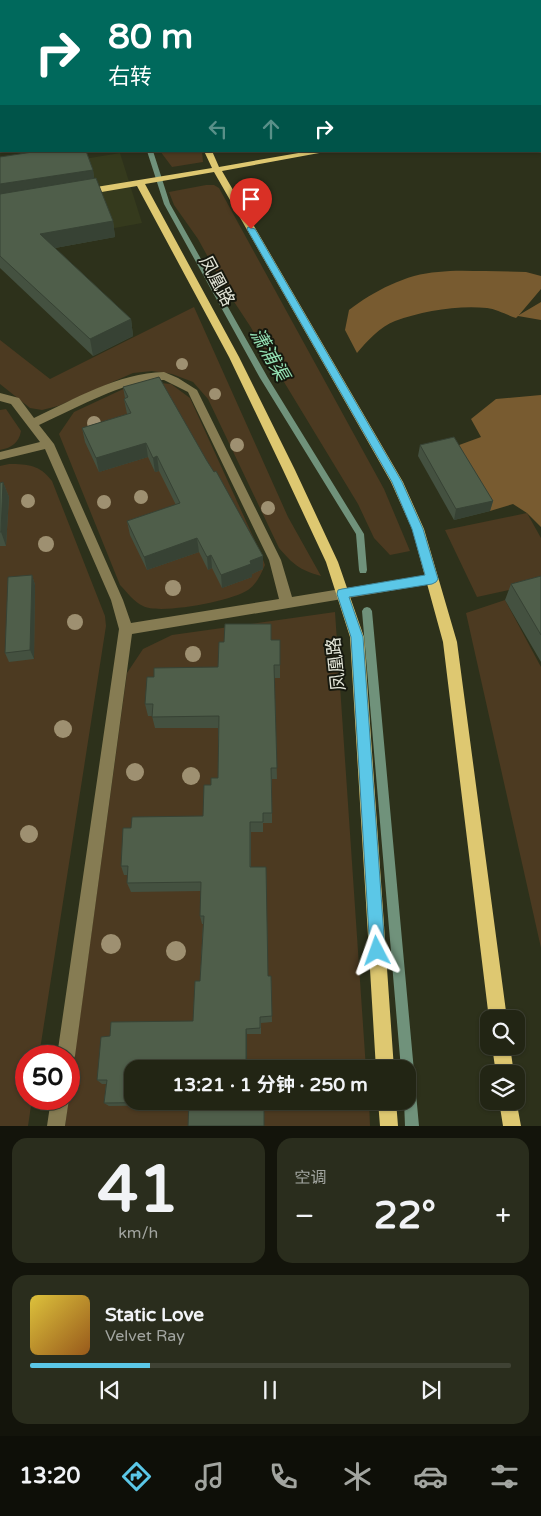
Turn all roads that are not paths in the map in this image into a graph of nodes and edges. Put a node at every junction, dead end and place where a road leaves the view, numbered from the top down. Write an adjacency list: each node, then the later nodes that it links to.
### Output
1 (208, 152): 3 (main road)
2 (320, 152): 3 (main road)
3 (217, 170): 4 (main road); 10 (main road)
4 (143, 182): 5 (main road); 11 (main road, 凤凰路)
5 (75, 194)
6 (0, 397): 7 (street)
7 (33, 423): 8 (street); 12 (street)
8 (48, 444): 9 (street); 13 (street)
9 (0, 456)
10 (432, 579): 11 (street); 14 (main road)
11 (342, 594): 12 (street); 16 (main road, 凤凰路)
12 (287, 603): 13 (street)
13 (126, 630): 15 (street)
14 (497, 1010)
15 (68, 1045)
16 (384, 1060)
17 (58, 1110): 20 (street)
18 (388, 1110): 21 (main road)
19 (509, 1110): 22 (main road)
20 (56, 1126)
21 (389, 1126)
22 (512, 1126)

